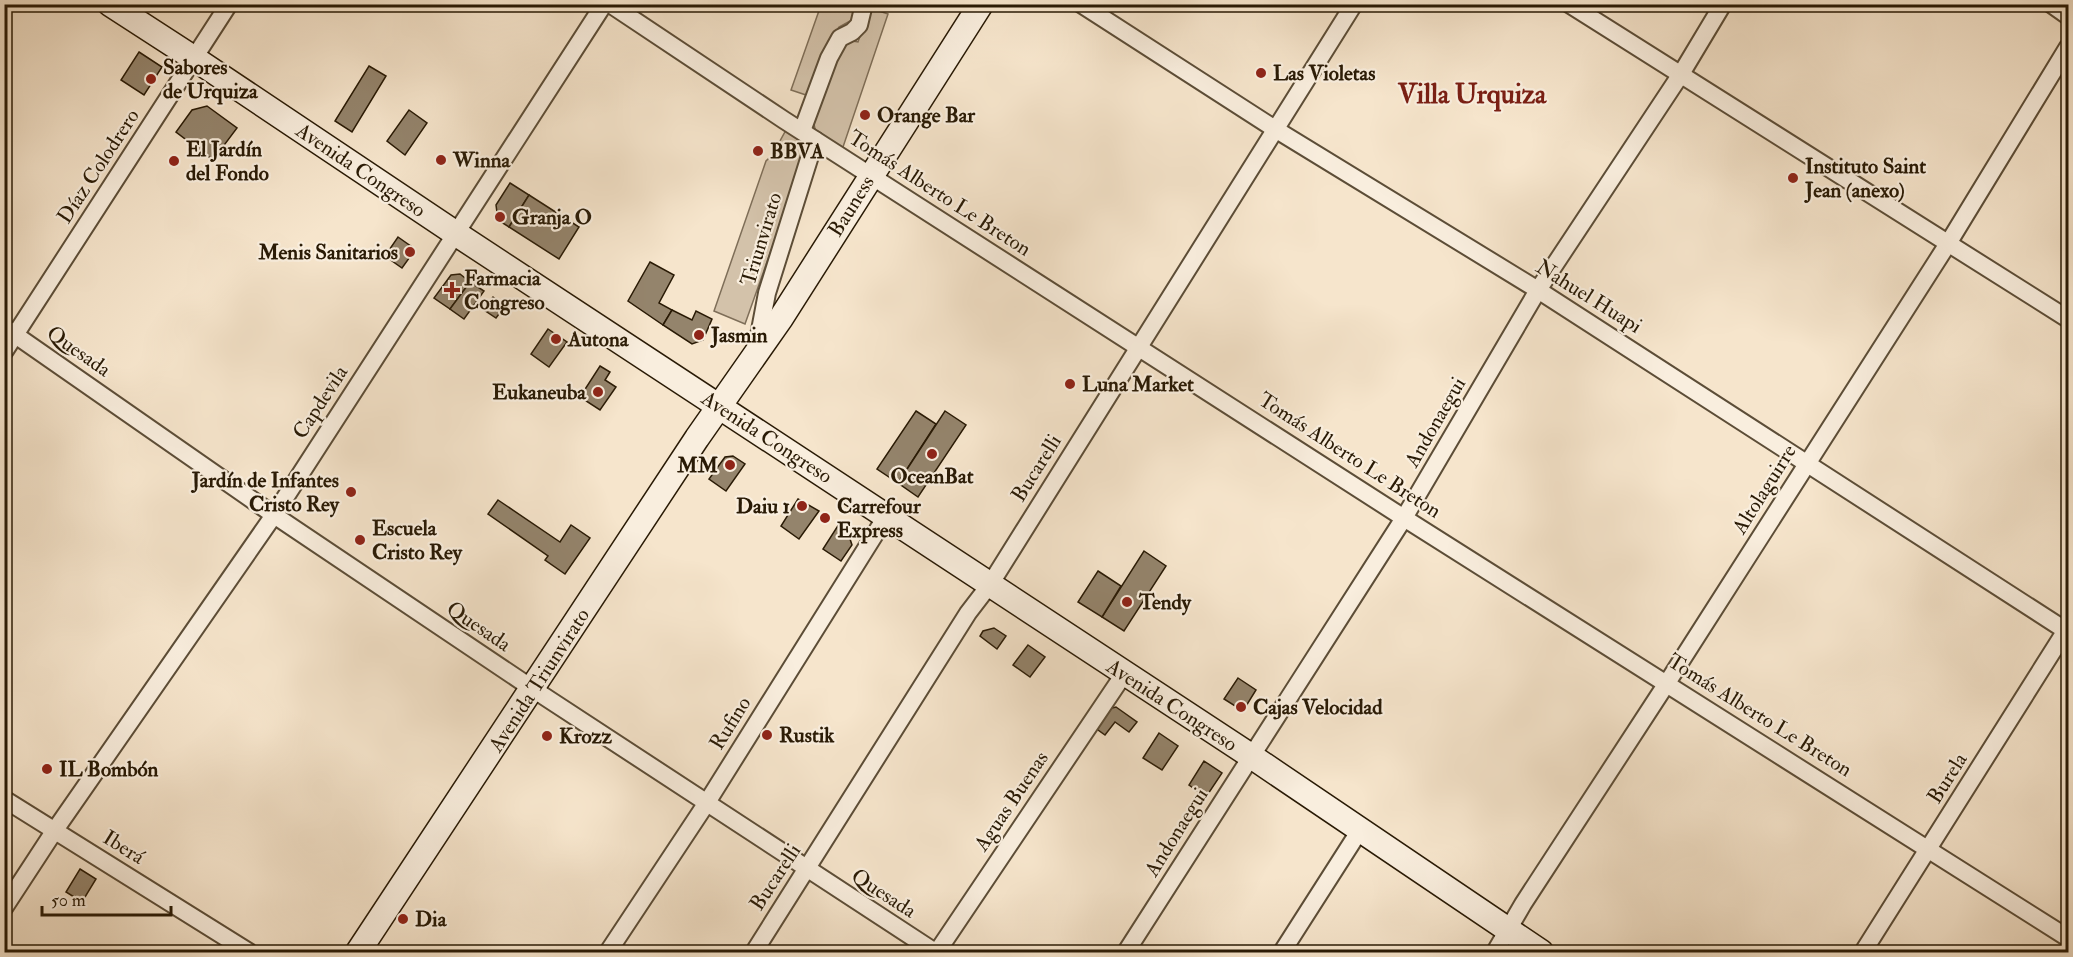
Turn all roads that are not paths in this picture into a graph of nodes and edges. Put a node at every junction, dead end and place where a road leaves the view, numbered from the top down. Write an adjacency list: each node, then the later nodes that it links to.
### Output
1 (110, 4): 14 (main road, Avenida Congreso)
2 (229, 4): 14 (street, Díaz Colodrero)
3 (604, 4): 19 (street, Capdevila)
4 (610, 4): 17 (street, Tomás Alberto Le Breton)
5 (864, 4): 17 (street, Triunvirato)
6 (981, 4): 18 (main road, Bauness)
7 (1082, 4): 16 (street, Nahuel Huapi)
8 (1354, 4): 16 (street, Bucarelli)
9 (1569, 4): 15 (street)
10 (1723, 4): 15 (street, Andonaegui)
11 (2051, 4): 12 (street)
12 (2068, 16)
13 (2068, 47): 20 (street, Altolaguirre)
14 (195, 58): 19 (main road, Avenida Congreso); 23 (street, Díaz Colodrero)
15 (1681, 74): 20 (street); 21 (street, Andonaegui)
16 (1275, 129): 21 (street, Nahuel Huapi); 24 (street, Bucarelli)
17 (808, 136): 18 (street, Tomás Alberto Le Breton); 26 (street, Triunvirato)
18 (870, 176): 24 (street, Tomás Alberto Le Breton); 26 (main road, Bauness)
19 (455, 233): 27 (main road, Avenida Congreso); 29 (street, Capdevila)
20 (1949, 242): 22 (street); 28 (street, Altolaguirre)
21 (1538, 290): 28 (street, Nahuel Huapi); 31 (street, Andonaegui)
22 (2068, 319)
23 (10, 331): 25 (street, Díaz Colodrero); 29 (street, Quesada)
24 (1138, 346): 31 (street, Tomás Alberto Le Breton); 32 (street, Bucarelli)
25 (4, 352)
26 (756, 352): 27 (main road, Bauness)
27 (719, 406): 30 (main road, Avenida Congreso); 36 (main road, Avenida Triunvirato)
28 (1807, 462): 33 (street, Nahuel Huapi); 35 (street, Altolaguirre)
29 (274, 515): 36 (street, Quesada); 40 (street, Capdevila)
30 (887, 515): 32 (main road, Avenida Congreso); 39 (street, Rufino)
31 (1404, 518): 35 (street, Tomás Alberto Le Breton); 37 (street, Andonaegui)
32 (991, 584): 34 (main road, Avenida Congreso); 43 (street, Bucarelli)
33 (2068, 630): 42 (street, Burela)
34 (1124, 674): 37 (main road, Avenida Congreso); 51 (street, Aguas Buenas)
35 (1667, 683): 42 (street, Tomás Alberto Le Breton); 45 (street, Altolaguirre)
36 (533, 689): 39 (street, Quesada); 48 (main road, Avenida Triunvirato)
37 (1251, 756): 41 (main road, Avenida Congreso); 52 (street, Andonaegui)
38 (4, 799): 40 (street, Iberá)
39 (706, 804): 43 (street, Quesada); 49 (street, Rufino)
40 (55, 830): 44 (street, Capdevila); 47 (street, Iberá)
41 (1360, 830): 45 (main road, Avenida Congreso); 53 (street)
42 (1928, 849): 46 (street, Tomás Alberto Le Breton); 56 (street, Burela)
43 (807, 870): 50 (street, Bucarelli); 51 (street, Quesada)
44 (4, 908)
45 (1508, 931): 54 (street, Altolaguirre); 55 (main road, Avenida Congreso)
46 (2068, 938)
47 (249, 952)
48 (358, 952)
49 (608, 952)
50 (753, 952)
51 (936, 952)
52 (1126, 952)
53 (1282, 952)
54 (1495, 952)
55 (1541, 952)
56 (1863, 952)

